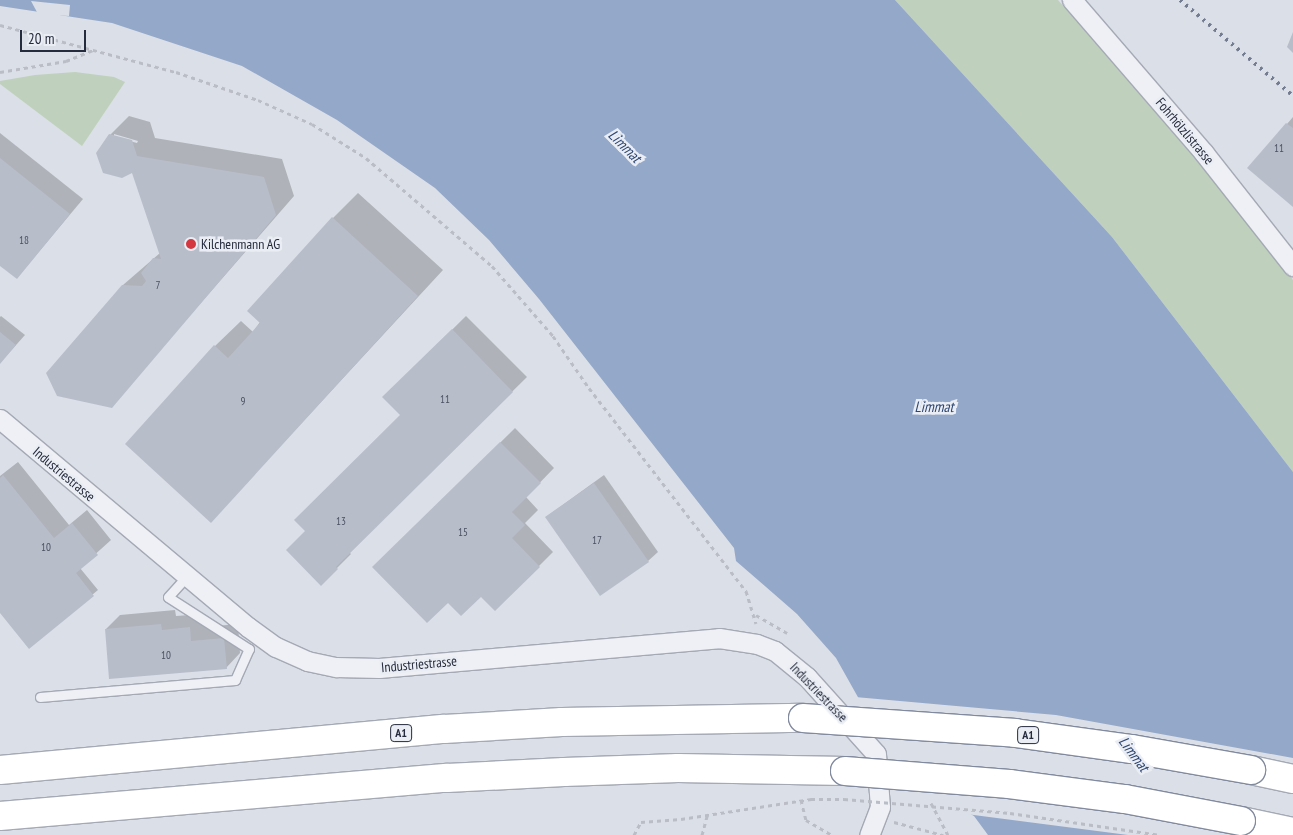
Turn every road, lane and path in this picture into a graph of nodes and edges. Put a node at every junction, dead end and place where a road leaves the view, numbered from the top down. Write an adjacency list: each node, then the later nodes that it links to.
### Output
1 (1072, 0): 5 (street, Fohrhölzlistrasse)
2 (0, 25): 3 (path)
3 (93, 50): 4 (path); 8 (path)
4 (0, 72)
5 (1293, 266)
6 (0, 420): 7 (street, Industriestrasse)
7 (187, 576): 9 (lane); 15 (street, Industriestrasse)
8 (756, 615)
9 (40, 698)
10 (0, 770): 11 (highway, A1, bridge)
11 (1293, 779)
12 (801, 800): 14 (path); 19 (path); 22 (path, bridge)
13 (0, 816): 16 (highway, bridge)
14 (707, 816): 17 (path); 18 (path)
15 (877, 817): 20 (street); 21 (path)
16 (1293, 832)
17 (634, 835)
18 (702, 835)
19 (832, 835)
20 (869, 835)
21 (943, 835)
22 (1160, 835)

